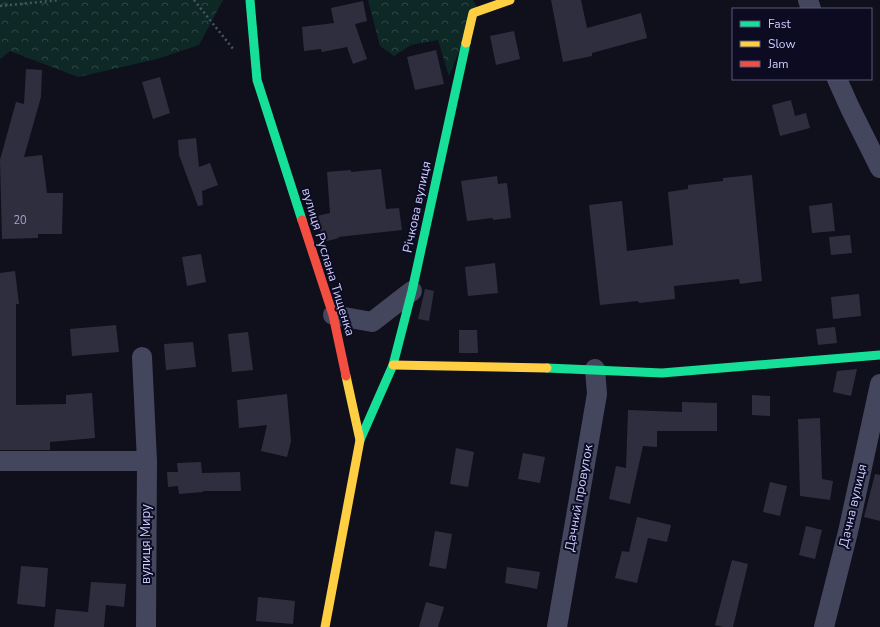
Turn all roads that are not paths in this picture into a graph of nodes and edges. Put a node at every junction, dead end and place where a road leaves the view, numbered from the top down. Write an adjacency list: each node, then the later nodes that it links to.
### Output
1 (250, 0): 6 (street, вулиця Руслана Тищенка)
2 (510, 0): 5 (street, Річкова вулиця)
3 (837, 80): 4 (street)
4 (880, 168)
5 (412, 291): 6 (street); 9 (street, Річкова вулиця)
6 (333, 315): 12 (street, вулиця Руслана Тищенка)
7 (880, 355): 10 (street)
8 (142, 357): 14 (street, вулиця Миру)
9 (393, 365): 10 (street); 12 (street, Річкова вулиця)
10 (595, 369): 17 (street, Дачний провулок)
11 (880, 384): 18 (street, Дачна вулиця)
12 (360, 440): 16 (street, вулиця Руслана Тищенка)
13 (0, 461): 14 (street)
14 (147, 461): 15 (street, вулиця Миру)
15 (146, 627)
16 (325, 627)
17 (557, 627)
18 (824, 627)

